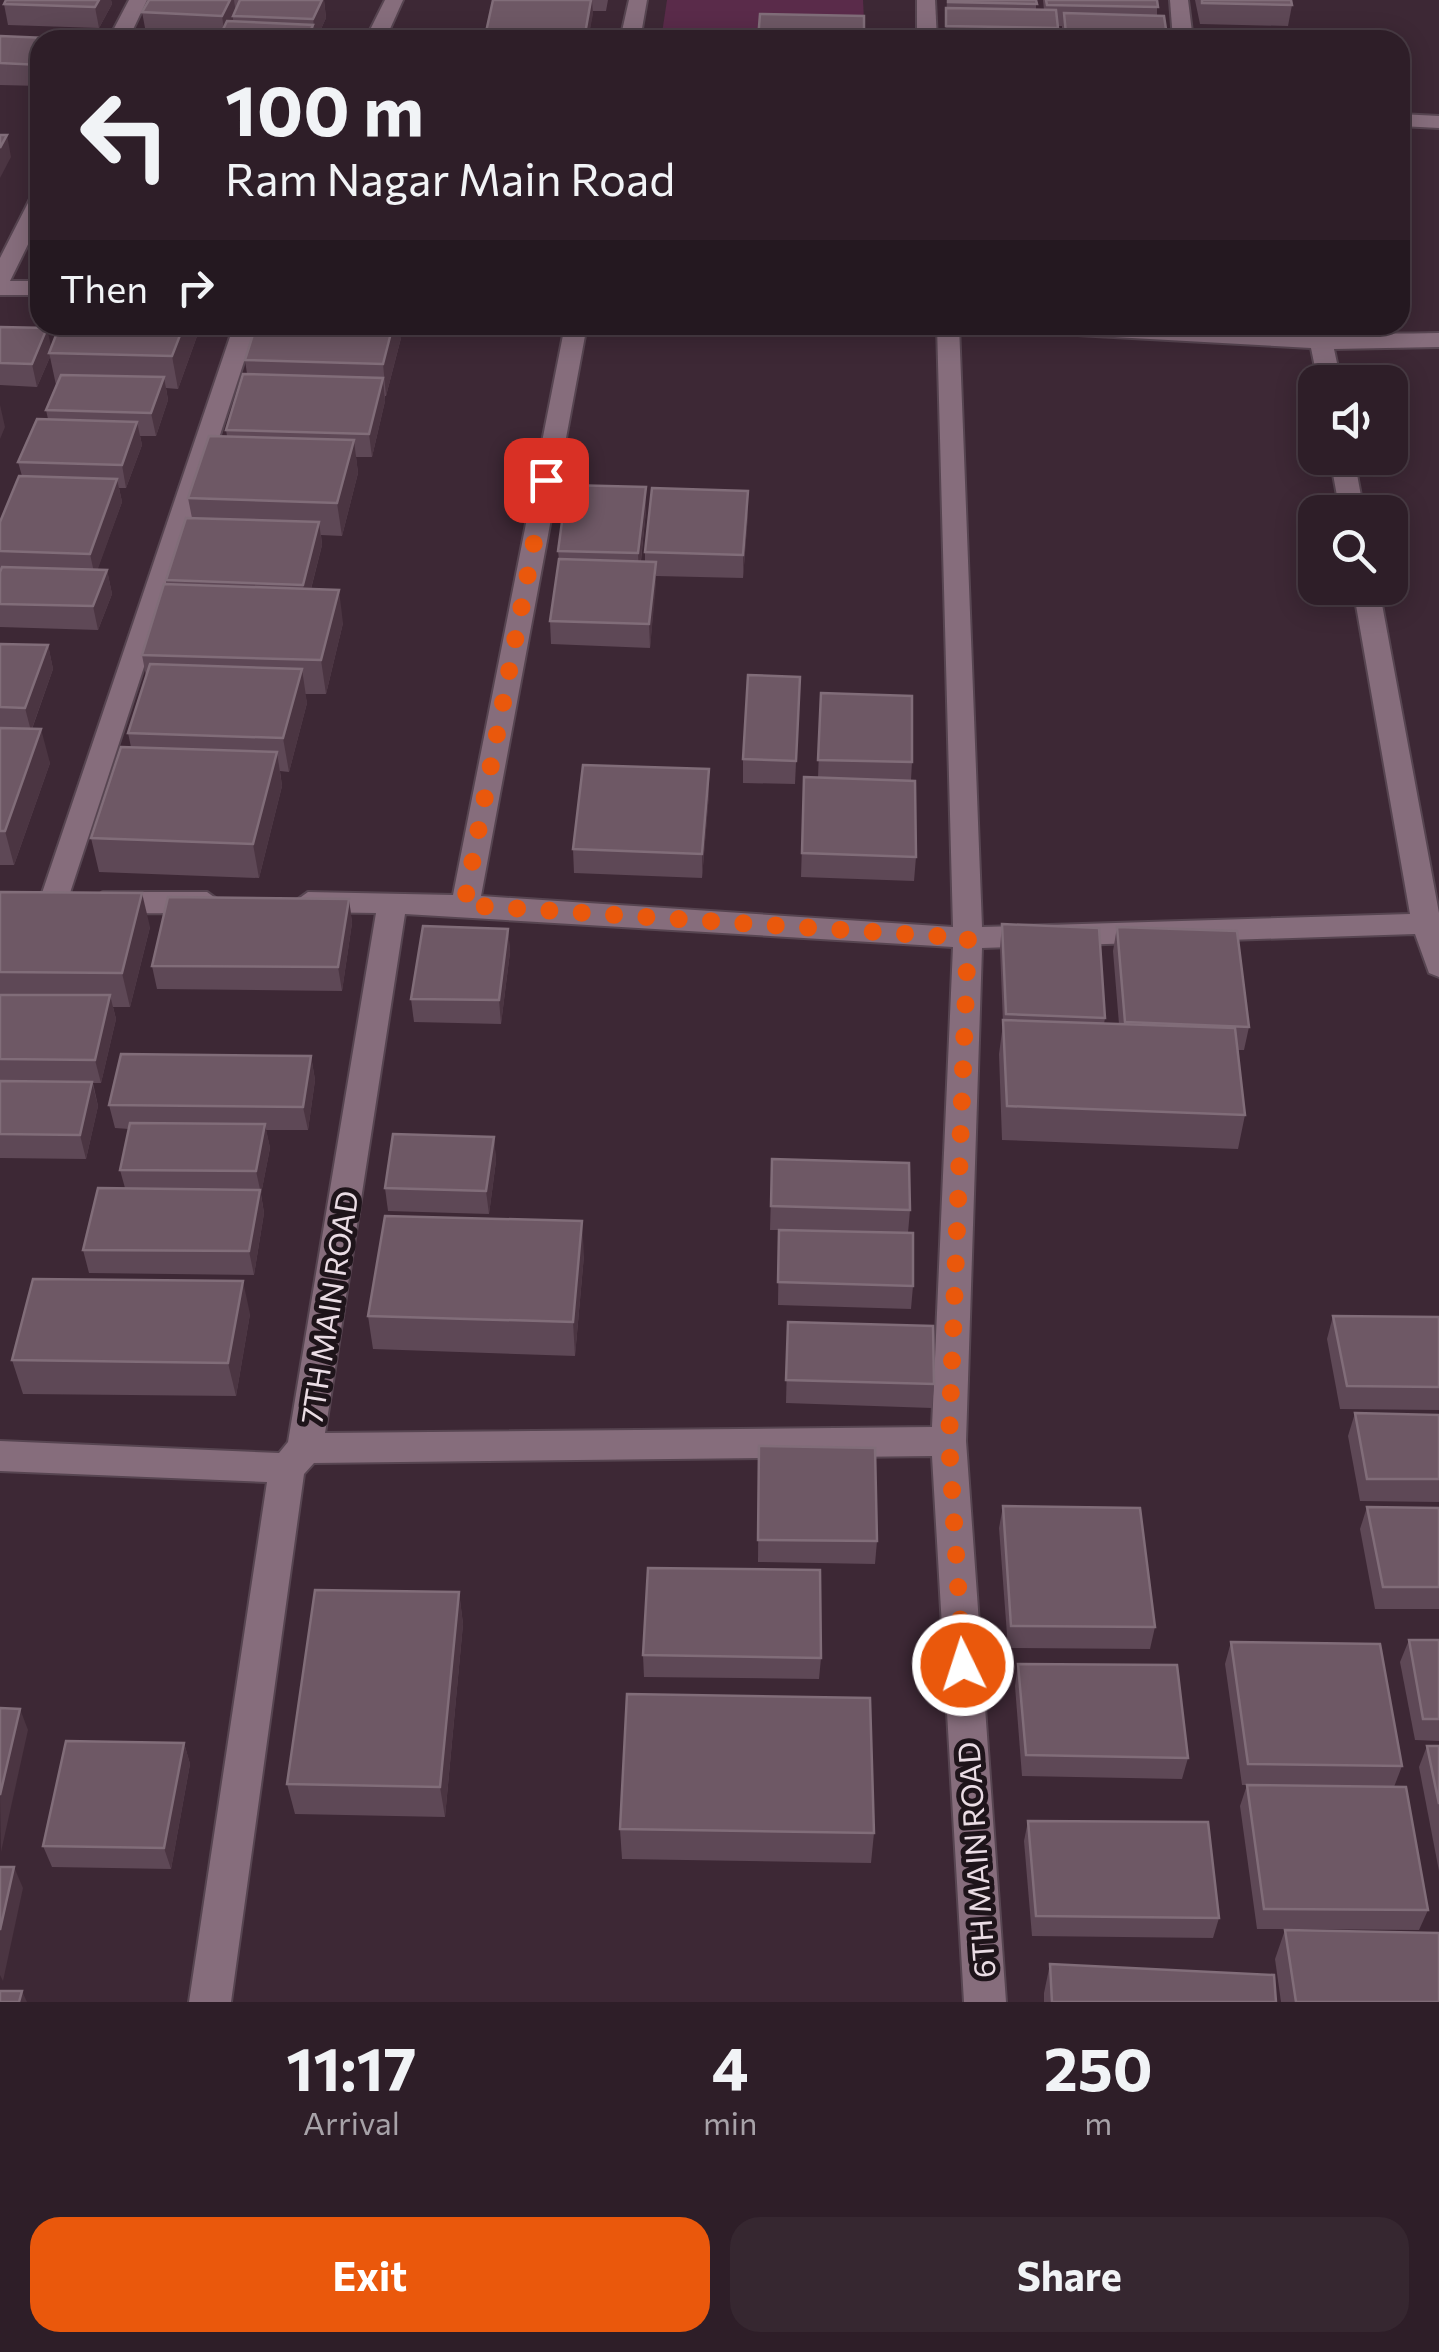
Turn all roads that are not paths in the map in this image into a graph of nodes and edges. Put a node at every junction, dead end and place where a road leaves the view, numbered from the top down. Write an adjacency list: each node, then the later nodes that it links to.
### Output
1 (138, 0): 6 (street)
2 (394, 0): 7 (street)
3 (638, 0): 8 (street)
4 (926, 0): 9 (street)
5 (1180, 0): 10 (street)
6 (123, 30)
7 (380, 30)
8 (632, 30)
9 (927, 30)
10 (1182, 30)
11 (1410, 121): 12 (street)
12 (1439, 122)
13 (30, 219): 14 (street)
14 (0, 280)
15 (0, 288): 16 (street)
16 (30, 288)
17 (242, 335): 26 (street)
18 (574, 335): 30 (street)
19 (948, 335): 32 (street, 6TH MAIN ROAD)
20 (1254, 335): 22 (street)
21 (1439, 340): 22 (street)
22 (1321, 342): 23 (street)
23 (1326, 365)
24 (1369, 605): 31 (street)
25 (18, 901): 26 (street)
26 (53, 902): 27 (street)
27 (233, 902)
28 (272, 902): 29 (street)
29 (392, 902): 30 (street); 36 (street, 7TH MAIN ROAD)
30 (464, 905): 32 (street)
31 (1433, 923): 32 (street); 33 (street)
32 (968, 938): 34 (street, 6TH MAIN ROAD)
33 (1439, 966)
34 (949, 1441): 36 (street); 38 (street, 6TH MAIN ROAD)
35 (0, 1456): 36 (street)
36 (296, 1458): 37 (street, 7TH MAIN ROAD)
37 (210, 2002)
38 (984, 2002)

